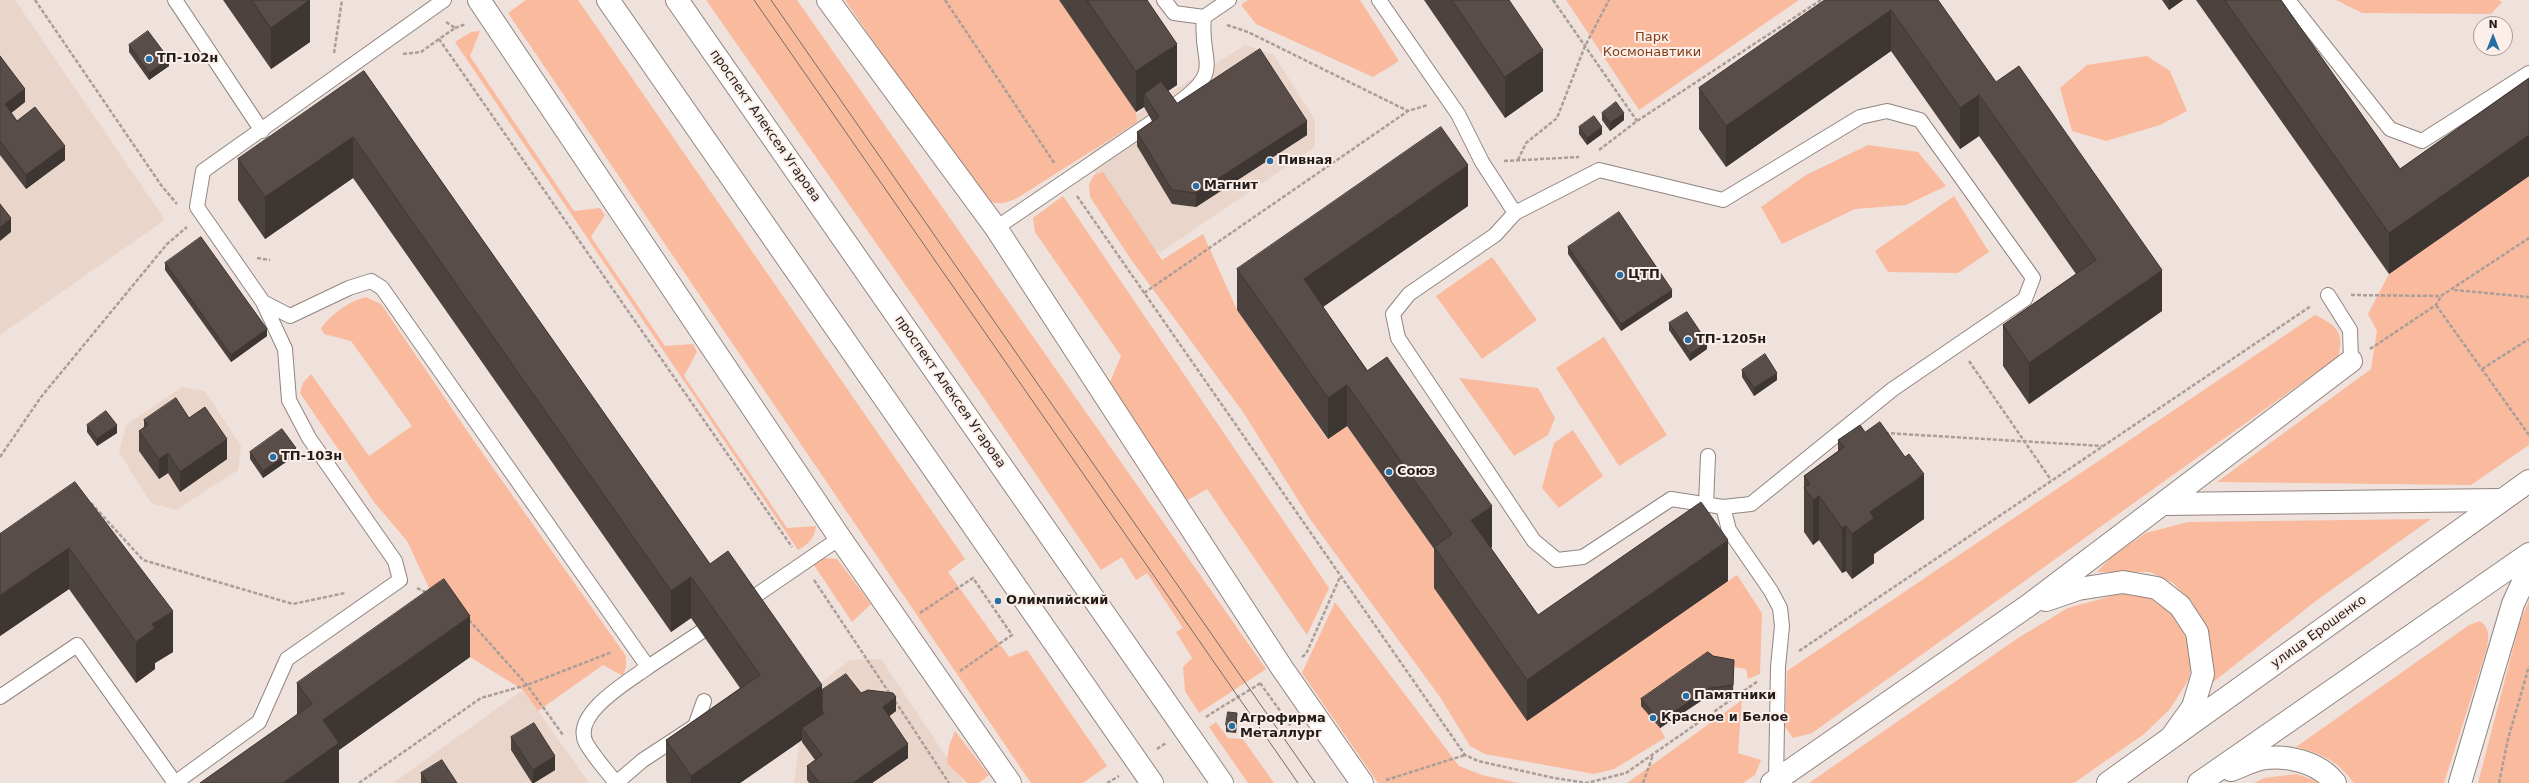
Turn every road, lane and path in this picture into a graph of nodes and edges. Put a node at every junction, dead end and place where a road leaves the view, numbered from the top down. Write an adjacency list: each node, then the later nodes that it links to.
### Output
1 (35, 0): 34 (path)
2 (175, 0): 27 (lane)
3 (342, 0): 21 (path)
4 (444, 0): 17 (lane)
5 (479, 0): 61 (street)
6 (608, 0): 88 (street)
7 (677, 0): 83 (street, проспект Алексея Угарова)
8 (828, 0): 35 (street)
9 (945, 0): 32 (path)
10 (1164, 0): 18 (lane)
11 (1229, 0): 18 (lane)
12 (1379, 0): 30 (lane)
13 (1553, 0): 19 (path)
14 (1609, 0): 19 (path)
15 (1821, 0): 26 (path)
16 (2288, 0): 20 (lane)
17 (429, 10): 21 (lane); 63 (path)
18 (1204, 17): 22 (lane); 23 (path)
19 (1585, 46): 26 (path); 29 (path)
20 (2529, 73)
21 (330, 82): 27 (lane)
22 (1171, 108)
23 (1408, 111): 24 (path); 38 (path)
24 (1433, 111)
25 (1152, 121): 32 (lane)
26 (1637, 121): 28 (path)
27 (262, 131): 34 (lane)
28 (1590, 156): 29 (path); 31 (path)
29 (1518, 160): 30 (path)
30 (1482, 162): 33 (lane)
31 (1599, 170): 33 (lane); 60 (lane)
32 (1067, 182): 35 (lane); 38 (path)
33 (1515, 213): 59 (lane)
34 (194, 214): 42 (lane); 53 (path)
35 (996, 228): 78 (street)
36 (2529, 238): 37 (path)
37 (2452, 290): 40 (path); 41 (path)
38 (1144, 293): 65 (path)
39 (2328, 295): 40 (path); 45 (lane); 51 (path)
40 (2441, 296): 43 (path)
41 (2529, 297)
42 (263, 302): 66 (lane); 74 (lane)
43 (2436, 305): 45 (path); 47 (path)
44 (2529, 339): 47 (path)
45 (2351, 361): 58 (street)
46 (1962, 364): 50 (path)
47 (2482, 369): 49 (path)
48 (1881, 433): 50 (path)
49 (2529, 435)
50 (2024, 441): 51 (path); 54 (path)
51 (2103, 446): 54 (path)
52 (1708, 456): 59 (lane)
53 (0, 457)
54 (2051, 480): 77 (path)
55 (2529, 481): 57 (street, улица Ерошенко)
56 (86, 498): 67 (path)
57 (2501, 500): 58 (street); 84 (street, улица Ерошенко)
58 (2164, 504): 69 (street)
59 (1706, 505): 60 (lane)
60 (1723, 507): 77 (lane)
61 (840, 538): 63 (lane); 72 (street)
62 (2529, 554): 91 (street)
63 (803, 564): 70 (lane); 95 (path)
64 (2529, 569): 104 (street)
65 (1340, 577): 78 (path); 87 (path)
66 (400, 580): 68 (path); 92 (lane)
67 (347, 592)
68 (428, 594)
69 (2029, 605): 84 (street); 90 (street)
70 (738, 607)
71 (466, 618): 79 (path)
72 (901, 625): 80 (street); 80 (path)
73 (701, 632): 76 (lane)
74 (632, 645): 76 (lane); 79 (path)
75 (2529, 666): 105 (path)
76 (648, 667): 94 (lane)
77 (1778, 667): 86 (path); 90 (lane)
78 (1282, 668): 83 (path); 100 (street)
79 (527, 684): 85 (path); 93 (path)
80 (942, 684): 96 (street)
81 (0, 697): 92 (lane)
82 (704, 701): 94 (lane)
83 (1185, 730): 88 (path); 99 (street, проспект Алексея Угарова)
84 (2170, 740): 102 (street, улица Ерошенко)
85 (568, 742)
86 (1653, 754): 87 (path); 101 (path)
87 (1465, 755): 89 (path)
88 (1138, 763): 97 (path); 98 (street)
89 (1385, 781)
90 (1774, 782)
91 (2200, 782): 103 (street)
92 (175, 783)
93 (359, 783)
94 (616, 783)
95 (949, 783)
96 (1010, 783)
97 (1107, 783)
98 (1152, 783)
99 (1222, 783)
100 (1362, 783)
101 (1643, 783)
102 (2108, 783)
103 (2335, 783)
104 (2460, 783)
105 (2499, 783)

